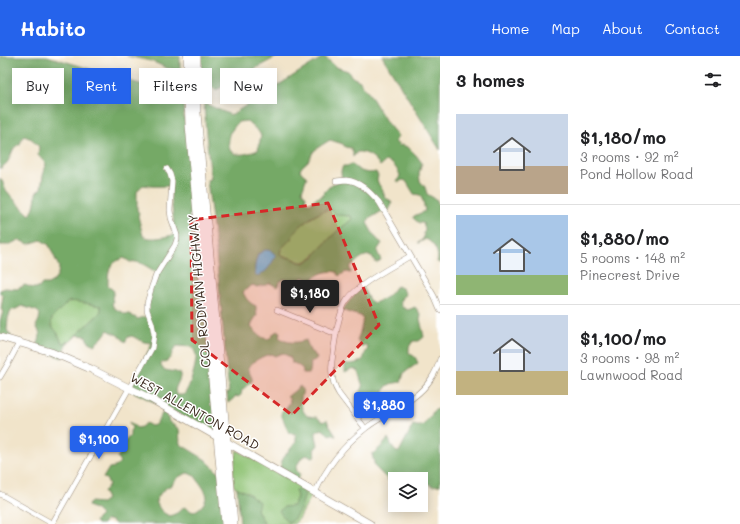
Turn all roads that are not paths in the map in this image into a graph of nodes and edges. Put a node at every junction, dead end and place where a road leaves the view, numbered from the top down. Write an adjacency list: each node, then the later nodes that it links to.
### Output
1 (188, 56): 15 (highway, COL RODMAN HIGHWAY)
2 (196, 56): 15 (highway, COL RODMAN HIGHWAY)
3 (167, 169): 13 (street)
4 (336, 181): 5 (street)
5 (410, 256): 7 (street); 8 (street)
6 (277, 310): 8 (street)
7 (440, 310)
8 (336, 334): 14 (street)
9 (0, 337): 10 (street, WEST ALLENTON ROAD)
10 (19, 343): 12 (street); 13 (street, WEST ALLENTON ROAD)
11 (440, 359): 14 (street)
12 (0, 377)
13 (130, 389): 15 (street, WEST ALLENTON ROAD); 18 (street)
14 (365, 428): 16 (street)
15 (222, 440): 16 (street, WEST ALLENTON ROAD); 19 (highway, COL RODMAN HIGHWAY); 20 (highway, COL RODMAN HIGHWAY)
16 (315, 493): 21 (street, WEST ALLENTON ROAD)
17 (1, 496): 18 (street)
18 (53, 524)
19 (226, 524)
20 (233, 524)
21 (370, 524)

